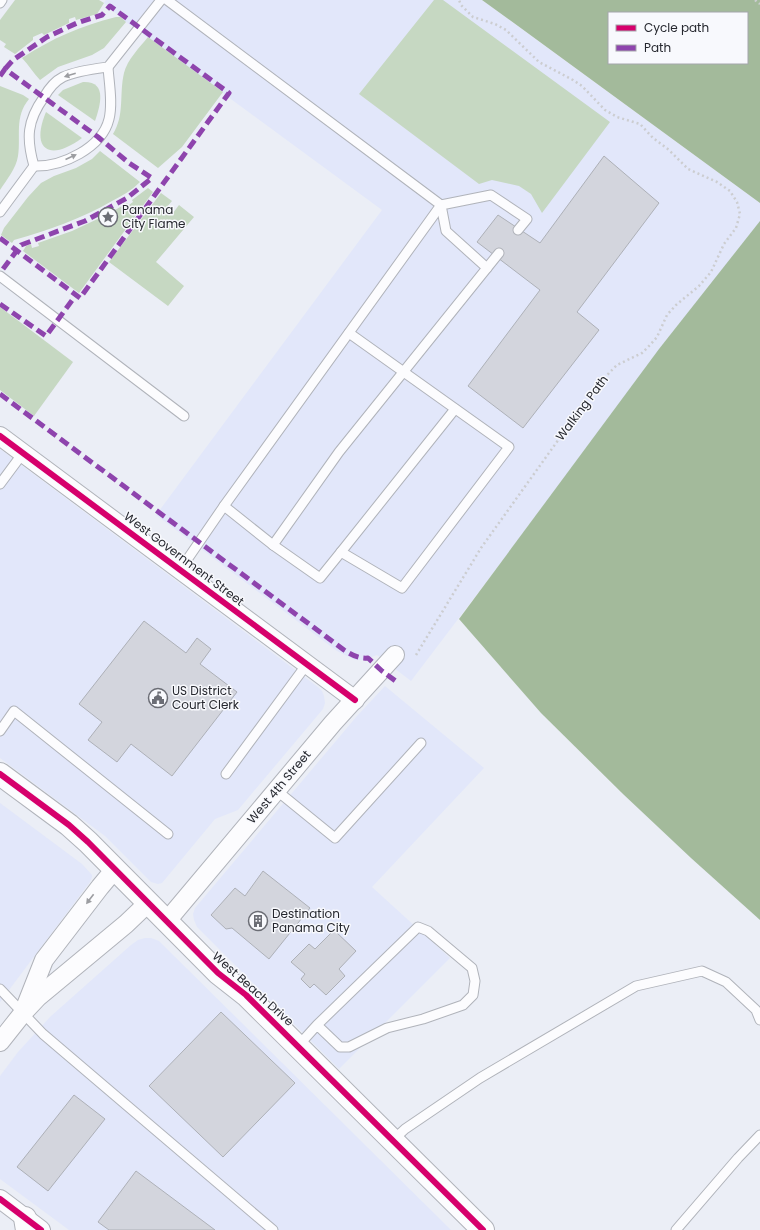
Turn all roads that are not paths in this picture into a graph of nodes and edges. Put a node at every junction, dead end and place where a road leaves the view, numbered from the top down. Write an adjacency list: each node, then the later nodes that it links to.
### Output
1 (2, 0): 4 (lane)
2 (161, 0): 5 (lane)
3 (167, 0): 7 (lane)
4 (0, 3)
5 (108, 67): 6 (lane, one-way to 5); 6 (lane, one-way to 6)
6 (34, 166): 8 (lane)
7 (441, 205): 9 (lane); 11 (lane); 13 (lane)
8 (0, 212)
9 (518, 230)
10 (500, 253): 11 (lane)
11 (487, 268): 14 (lane)
12 (0, 276): 16 (lane)
13 (349, 334): 14 (lane); 20 (lane)
14 (404, 372): 15 (lane); 21 (lane)
15 (455, 409): 22 (lane); 22 (lane)
16 (184, 416)
17 (0, 436): 18 (street, West Government Street)
18 (23, 453): 19 (lane); 23 (street, West Government Street)
19 (0, 484)
20 (224, 506): 21 (lane); 23 (lane)
21 (273, 545): 22 (lane)
22 (341, 552)
23 (180, 570): 25 (street, West Government Street)
24 (395, 654): 26 (street, West 4th Street)
25 (307, 664): 26 (street, West Government Street); 30 (lane)
26 (355, 700): 31 (street, West 4th Street)
27 (0, 731): 32 (lane)
28 (421, 743): 31 (lane)
29 (0, 774): 33 (street, West Beach Drive)
30 (226, 774)
31 (276, 790): 35 (street, West 4th Street)
32 (168, 834)
33 (115, 870): 34 (street, West Beach Drive); 37 (street, one-way to 37)
34 (148, 903): 35 (street, West Beach Drive); 37 (street)
35 (166, 922): 41 (street, West Beach Drive)
36 (0, 989): 37 (lane)
37 (23, 1012): 40 (street); 46 (lane)
38 (760, 1020): 43 (lane)
39 (317, 1025): 39 (lane); 41 (lane)
40 (0, 1042)
41 (298, 1046): 43 (street, West Beach Drive)
42 (760, 1135): 48 (lane)
43 (393, 1140): 47 (street, West Beach Drive)
44 (0, 1199): 45 (street)
45 (31, 1226)
46 (273, 1230)
47 (483, 1230)
48 (676, 1230)

